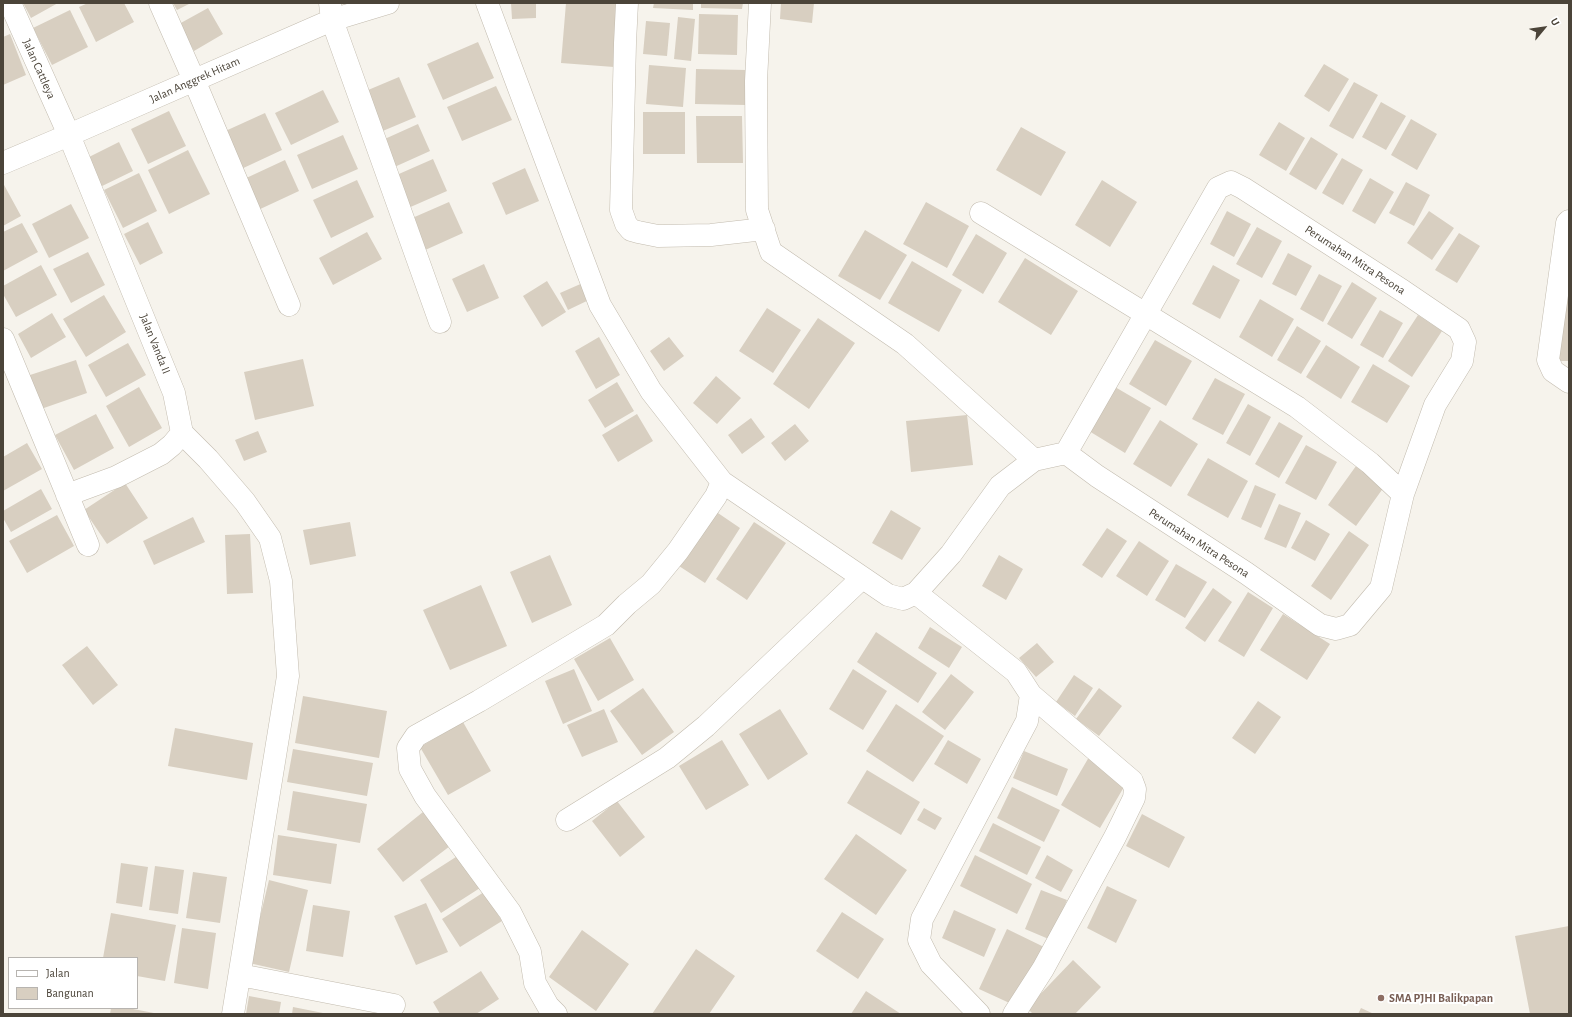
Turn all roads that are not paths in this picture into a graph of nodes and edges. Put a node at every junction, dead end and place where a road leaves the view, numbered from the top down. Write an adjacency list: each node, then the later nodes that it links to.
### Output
1 (10, 3): 9 (street, Jalan Cattleya)
2 (160, 3): 8 (street)
3 (388, 3): 7 (street, Jalan Anggrek Hitam)
4 (487, 3): 22 (street)
5 (628, 3): 13 (street)
6 (760, 3): 13 (street)
7 (331, 12): 8 (street, Jalan Anggrek Hitam); 16 (street)
8 (194, 80): 9 (street, Jalan Anggrek Hitam); 14 (street)
9 (69, 136): 10 (street, Jalan Anggrek Hitam); 19 (street, Jalan Vanda II)
10 (3, 163)
11 (981, 213): 15 (street)
12 (1569, 221): 18 (street)
13 (764, 229): 21 (street)
14 (289, 305)
15 (1146, 314): 20 (street, Perumahan Mitra Pesona); 23 (street); 23 (street, Perumahan Mitra Pesona)
16 (440, 322)
17 (3, 339): 24 (street)
18 (1569, 382)
19 (182, 433): 24 (street); 30 (street)
20 (1066, 453): 21 (street); 23 (street, Perumahan Mitra Pesona)
21 (1034, 460): 27 (street)
22 (722, 482): 26 (street); 33 (street)
23 (1403, 494)
24 (67, 495): 25 (street)
25 (88, 545)
26 (862, 578): 27 (street); 29 (street)
27 (916, 593): 28 (street)
28 (1031, 695): 34 (street); 35 (street)
29 (567, 820)
30 (240, 975): 31 (street); 32 (street)
31 (394, 1005)
32 (234, 1014)
33 (556, 1014)
34 (978, 1014)
35 (1014, 1014)

